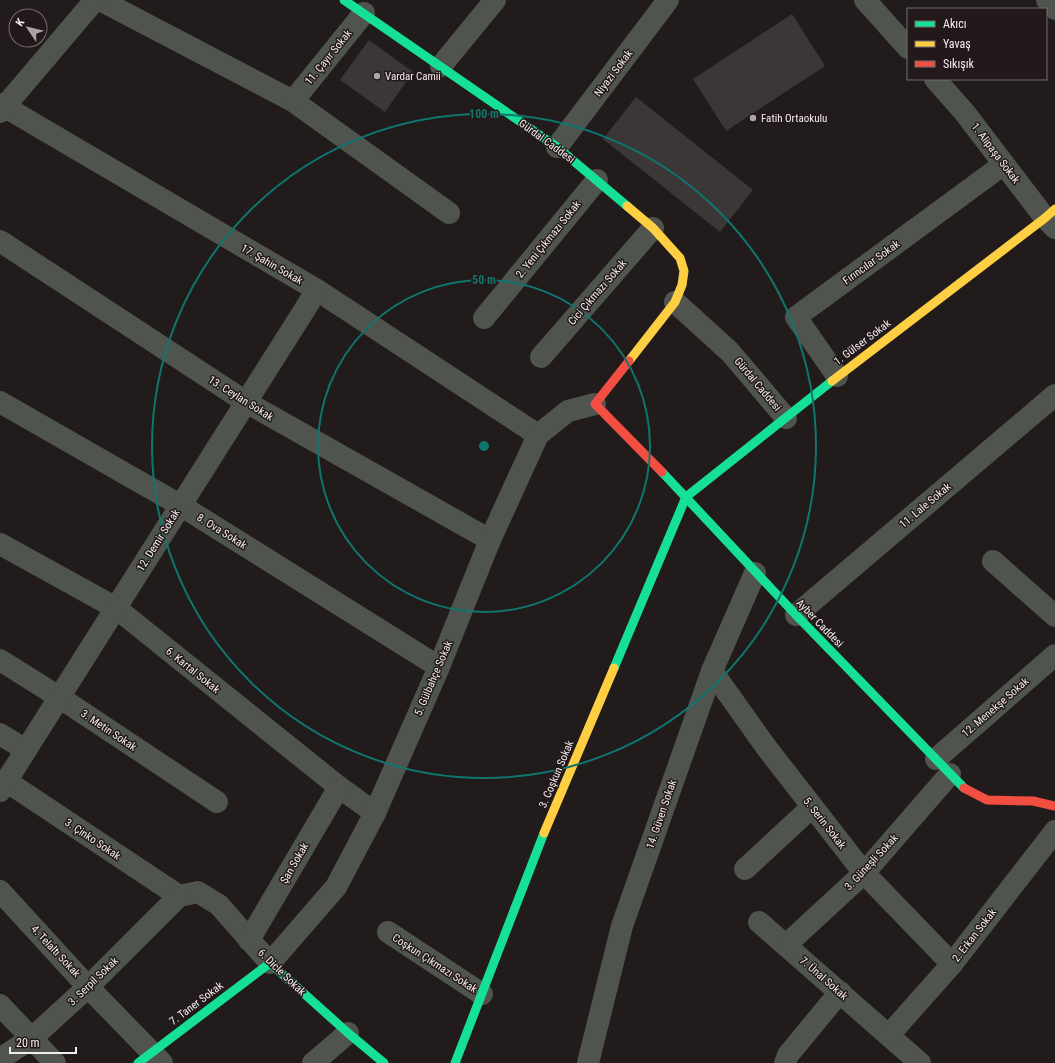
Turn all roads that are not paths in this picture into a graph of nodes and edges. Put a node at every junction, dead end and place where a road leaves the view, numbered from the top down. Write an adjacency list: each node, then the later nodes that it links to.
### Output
1 (95, 0): 14 (street)
2 (100, 0): 13 (street)
3 (344, 0): 9 (street, Gürdal Caddesi)
4 (495, 0): 11 (street)
5 (668, 0): 15 (street, Niyazi Sokak)
6 (865, 0): 10 (street)
7 (1047, 0): 8 (street)
8 (1055, 9)
9 (364, 13): 11 (street, Gürdal Caddesi); 13 (street, 11. Çayır Sokak)
10 (907, 47)
11 (441, 66): 15 (street, Gürdal Caddesi)
12 (936, 80): 16 (street, 1. Alipaşa Sokak)
13 (293, 101): 18 (street)
14 (1, 108): 22 (street, 17. Şahin Sokak)
15 (557, 147): 17 (street, Gürdal Caddesi)
16 (1004, 164): 19 (street, 1. Alipaşa Sokak); 26 (street, Fırıncılar Sokak)
17 (597, 180): 20 (street, Gürdal Caddesi); 24 (street, 2. Yeni Çıkmazı Sokak)
18 (449, 213)
19 (1052, 218): 26 (street, 1. Gülser Sokak)
20 (653, 228): 23 (street, Gürdal Caddesi); 25 (street, Cici Çıkmazı Sokak)
21 (0, 241): 29 (street, 13. Ceylan Sokak)
22 (316, 290): 29 (street, 12. Demir Sokak); 32 (street, 17. Şahin Sokak)
23 (675, 302): 30 (street, Gürdal Caddesi); 31 (street, Gürdal Caddesi)
24 (484, 318)
25 (541, 356)
26 (837, 376): 31 (street, 1. Gülser Sokak)
27 (1055, 395): 40 (street, 11. Lale Sokak)
28 (0, 402): 34 (street, 8. Ova Sokak)
29 (246, 402): 34 (street, 12. Demir Sokak); 35 (street, 13. Ceylan Sokak)
30 (595, 404): 32 (street, 5. Gülbahçe Sokak); 33 (street, Ayber Caddesi)
31 (786, 418): 33 (street, 1. Gülser Sokak)
32 (538, 435): 35 (street, 5. Gülbahçe Sokak)
33 (686, 497): 38 (street, Ayber Caddesi); 69 (street, 3. Coşkun Sokak)
34 (180, 505): 39 (street, 12. Demir Sokak); 44 (street, 8. Ova Sokak)
35 (490, 540): 44 (street, 5. Gülbahçe Sokak)
36 (0, 544): 39 (street, 6. Kartal Sokak)
37 (993, 561): 41 (street)
38 (755, 573): 40 (street, Ayber Caddesi); 45 (street, 14. Güven Sokak)
39 (116, 608): 46 (street, 12. Demir Sokak); 51 (street, 6. Kartal Sokak)
40 (796, 615): 49 (street, Ayber Caddesi)
41 (1055, 616)
42 (1055, 655): 49 (street, 12. Menekşe Sokak)
43 (0, 660): 46 (street, 3. Metin Sokak)
44 (439, 667): 55 (street, 5. Gülbahçe Sokak)
45 (712, 671): 54 (street, 5. Serin Sokak); 80 (street, 14. Güven Sokak)
46 (59, 697): 48 (street, 12. Demir Sokak); 52 (street, 3. Metin Sokak)
47 (0, 734): 48 (street)
48 (26, 750): 50 (street, 12. Demir Sokak)
49 (943, 767): 53 (street, Ayber Caddesi); 58 (street, 3. Güneşli Sokak)
50 (3, 786): 60 (street, 3. Çinko Sokak)
51 (339, 787): 55 (street, 6. Kartal Sokak); 63 (street, Şan Sokak)
52 (217, 802)
53 (1055, 806)
54 (812, 807): 57 (street); 58 (street, 5. Serin Sokak)
55 (375, 813): 65 (street, 5. Gülbahçe Sokak)
56 (1055, 831): 66 (street, 2. Erkan Sokak)
57 (745, 869)
58 (864, 873): 64 (street, 3. Güneşli Sokak); 66 (street, 5. Serin Sokak)
59 (0, 891): 67 (street, 4. Telaltı Sokak)
60 (179, 896): 63 (street, 6. Dicle Sokak); 67 (street, 3. Serpil Sokak)
61 (759, 922): 64 (street, 7. Ünal Sokak)
62 (388, 932): 69 (street, Coşkun Çıkmazı Sokak)
63 (250, 940): 65 (street, 6. Dicle Sokak)
64 (786, 945): 68 (street, 7. Ünal Sokak)
65 (270, 963): 71 (street, 6. Dicle Sokak); 75 (street, 7. Taner Sokak)
66 (952, 964): 72 (street, 2. Erkan Sokak)
67 (88, 987): 73 (street, 3. Serpil Sokak); 75 (street, 4. Telaltı Sokak)
68 (840, 992): 72 (street, 7. Ünal Sokak); 81 (street)
69 (482, 994): 79 (street, 3. Coşkun Sokak)
70 (0, 1005): 73 (street)
71 (348, 1033): 77 (street); 78 (street, 6. Dicle Sokak)
72 (889, 1035): 82 (street, 7. Ünal Sokak)
73 (32, 1038): 74 (street, 3. Serpil Sokak); 76 (street)
74 (0, 1059)
75 (150, 1059)
76 (55, 1063)
77 (313, 1063)
78 (384, 1063)
79 (455, 1063)
80 (588, 1063)
81 (785, 1063)
82 (920, 1063)

